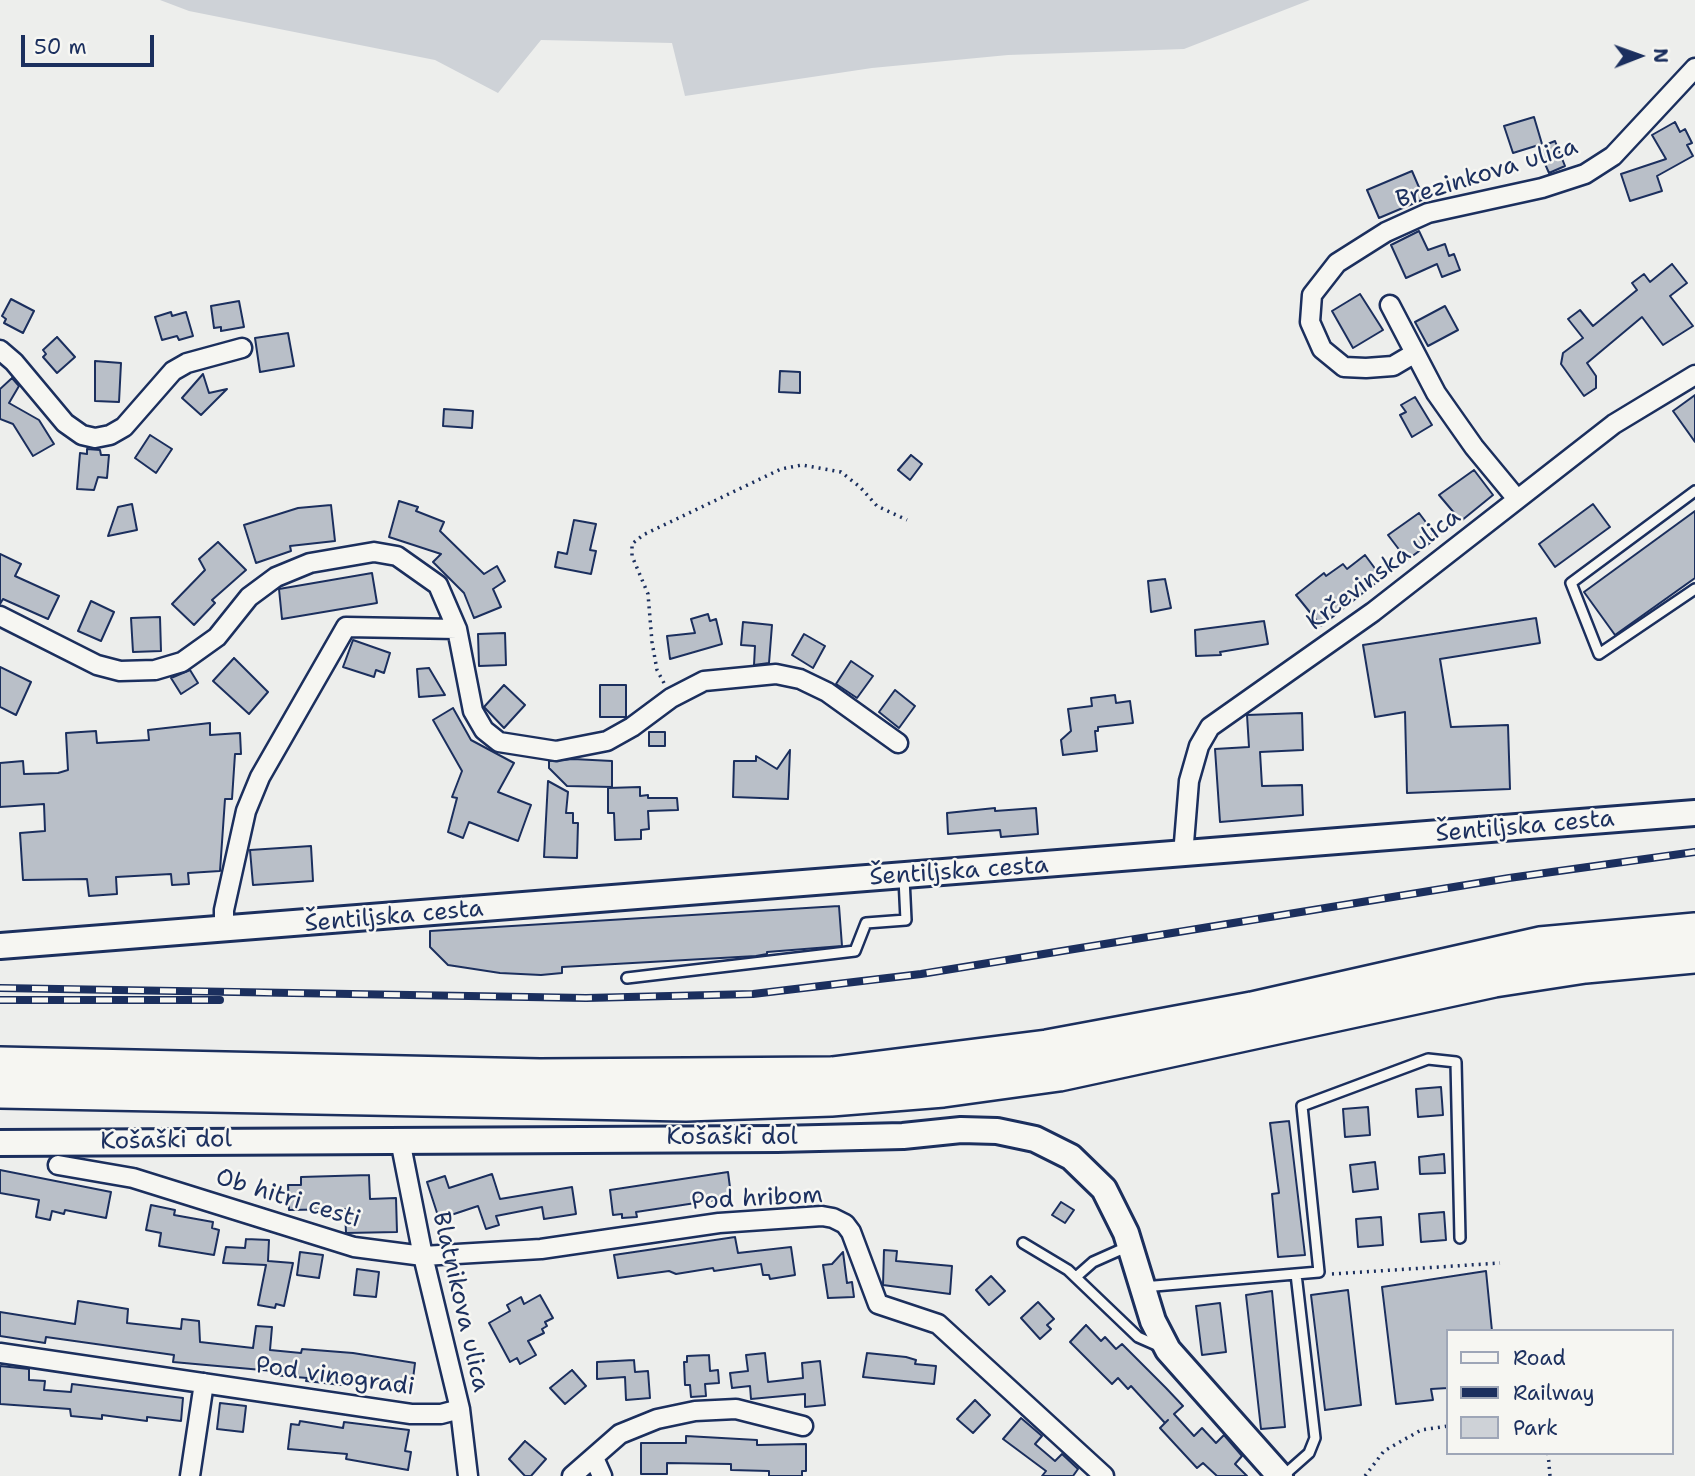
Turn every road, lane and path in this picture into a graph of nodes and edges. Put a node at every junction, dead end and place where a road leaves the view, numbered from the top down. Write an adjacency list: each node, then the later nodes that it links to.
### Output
1 (1695, 68): 5 (street, Brezinkova ulica)
2 (1390, 305): 5 (street)
3 (242, 348): 4 (street)
4 (0, 351)
5 (1415, 353): 8 (street)
6 (1695, 375): 8 (street, Krčevinska ulica)
7 (1695, 491): 10 (lane)
8 (1517, 499): 16 (street, Krčevinska ulica)
9 (906, 520): 13 (path)
10 (1695, 589)
11 (0, 616): 12 (street)
12 (457, 629): 13 (street); 18 (street)
13 (671, 698): 14 (street)
14 (898, 743)
15 (1695, 813): 16 (street, Šentiljska cesta)
16 (1183, 855): 17 (street, Šentiljska cesta)
17 (904, 877): 18 (street, Šentiljska cesta); 22 (lane)
18 (224, 930): 20 (street, Šentiljska cesta)
19 (1695, 930): 23 (highway)
20 (0, 946)
21 (1695, 956): 24 (highway)
22 (627, 978)
23 (0, 1064)
24 (0, 1091)
25 (400, 1140): 26 (street, Košaški dol); 30 (street, Košaški dol); 31 (street, Blatnikova ulica)
26 (0, 1143)
27 (58, 1165): 31 (street, Ob hitri cesti)
28 (1460, 1238): 33 (lane)
29 (1023, 1243): 35 (lane)
30 (1130, 1245): 35 (lane); 36 (street, Košaški dol)
31 (423, 1256): 40 (street, Blatnikova ulica); 49 (street, Pod hribom)
32 (1500, 1263): 33 (path)
33 (1319, 1272): 34 (lane)
34 (1296, 1274): 36 (lane); 50 (lane)
35 (1076, 1277): 37 (lane)
36 (1142, 1287): 37 (street, Košaški dol)
37 (1168, 1350): 50 (street, Košaški dol)
38 (0, 1353): 39 (street, Pod vinogradi)
39 (204, 1383): 40 (street, Pod vinogradi); 45 (street)
40 (460, 1409): 46 (street, Blatnikova ulica)
41 (803, 1426): 44 (street)
42 (1446, 1426): 51 (path)
43 (1548, 1455): 52 (path)
44 (594, 1458): 47 (street); 48 (street)
45 (190, 1476)
46 (468, 1476)
47 (572, 1476)
48 (602, 1476)
49 (1104, 1476)
50 (1281, 1476)
51 (1365, 1476)
52 (1550, 1476)

